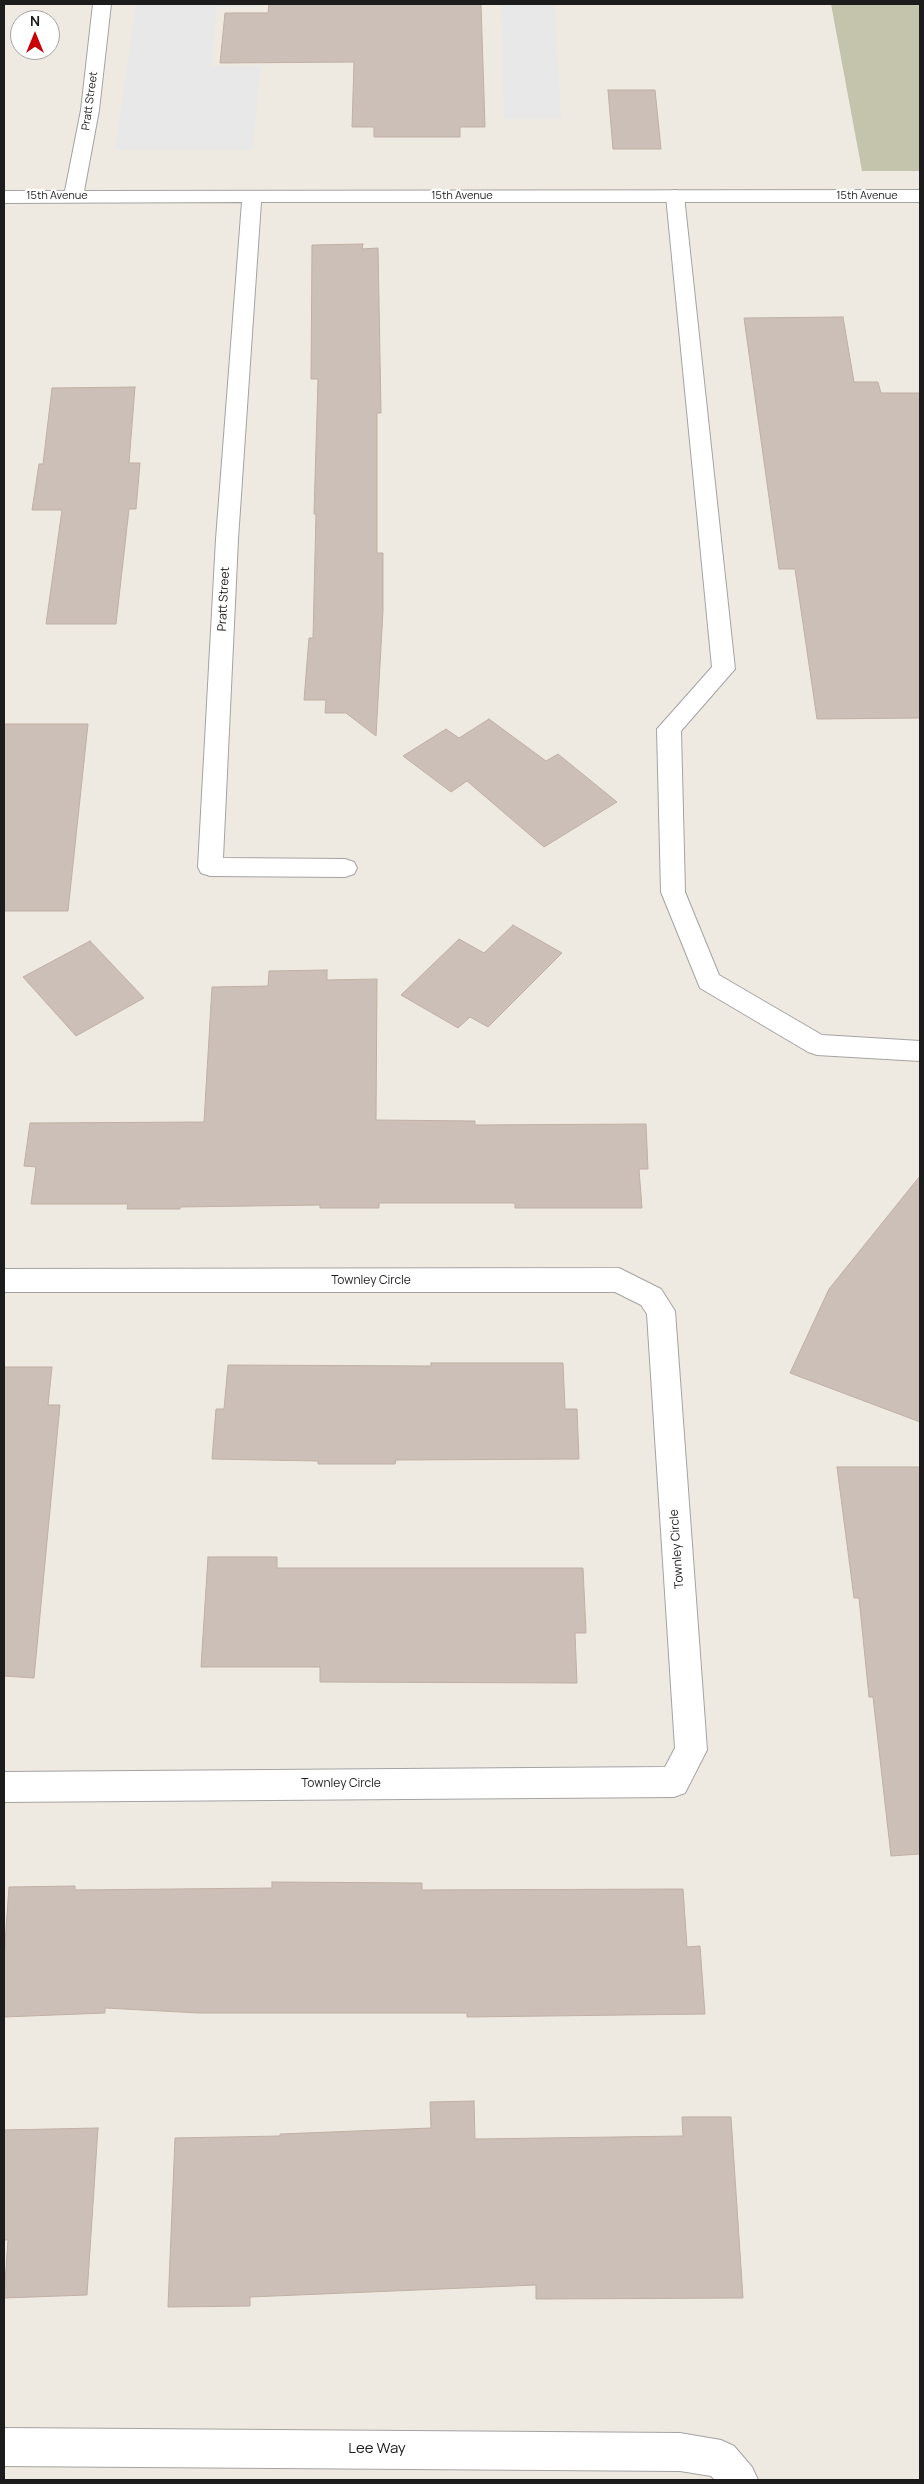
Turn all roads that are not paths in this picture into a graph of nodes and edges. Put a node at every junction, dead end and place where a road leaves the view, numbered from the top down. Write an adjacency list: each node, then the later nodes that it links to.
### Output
1 (102, 4): 3 (street, Pratt Street)
2 (4, 196): 3 (street, 15th Avenue)
3 (73, 196): 4 (street, 15th Avenue)
4 (252, 196): 5 (street, 15th Avenue); 7 (street, Pratt Street)
5 (675, 196): 6 (street, 15th Avenue); 8 (street)
6 (920, 196)
7 (345, 868)
8 (920, 1051)
9 (4, 1282): 10 (street, Townley Circle)
10 (4, 1787)
11 (4, 2447): 12 (street, Lee Way)
12 (739, 2480)

